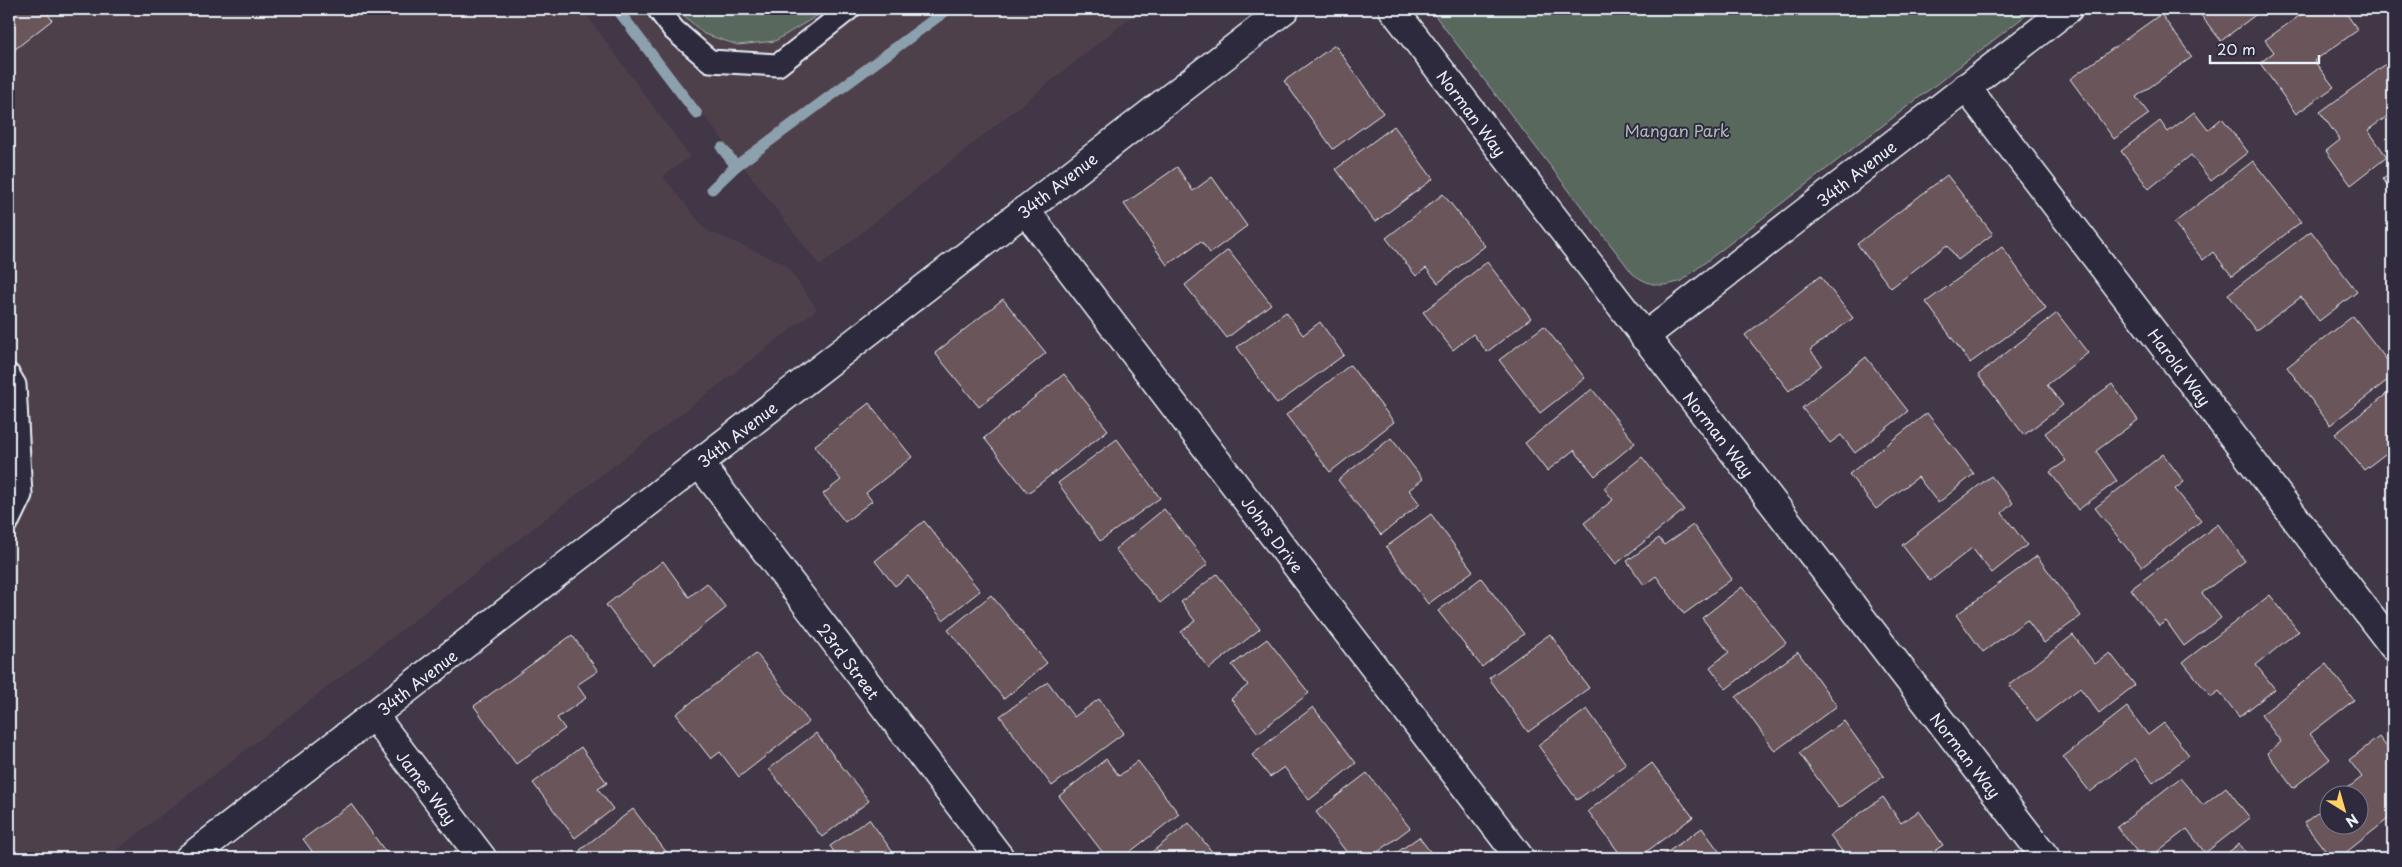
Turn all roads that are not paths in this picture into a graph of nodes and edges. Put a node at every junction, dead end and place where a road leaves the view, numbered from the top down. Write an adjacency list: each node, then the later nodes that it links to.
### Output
1 (658, 9): 2 (lane)
2 (849, 9)
3 (1284, 9): 7 (street, 34th Avenue)
4 (1393, 9): 8 (street, Norman Way)
5 (2068, 9): 6 (street, 34th Avenue)
6 (1966, 87): 8 (street, 34th Avenue); 12 (street, Harold Way)
7 (1025, 210): 10 (street, 34th Avenue); 17 (street, Johns Drive)
8 (1644, 337): 18 (street, Norman Way)
9 (9, 374): 11 (lane)
10 (699, 463): 13 (street, 34th Avenue); 16 (street, 23rd Street)
11 (9, 520)
12 (2393, 646)
13 (373, 716): 14 (street, 34th Avenue); 15 (street, James Way)
14 (189, 858)
15 (482, 858)
16 (1000, 858)
17 (1520, 858)
18 (2046, 858)

